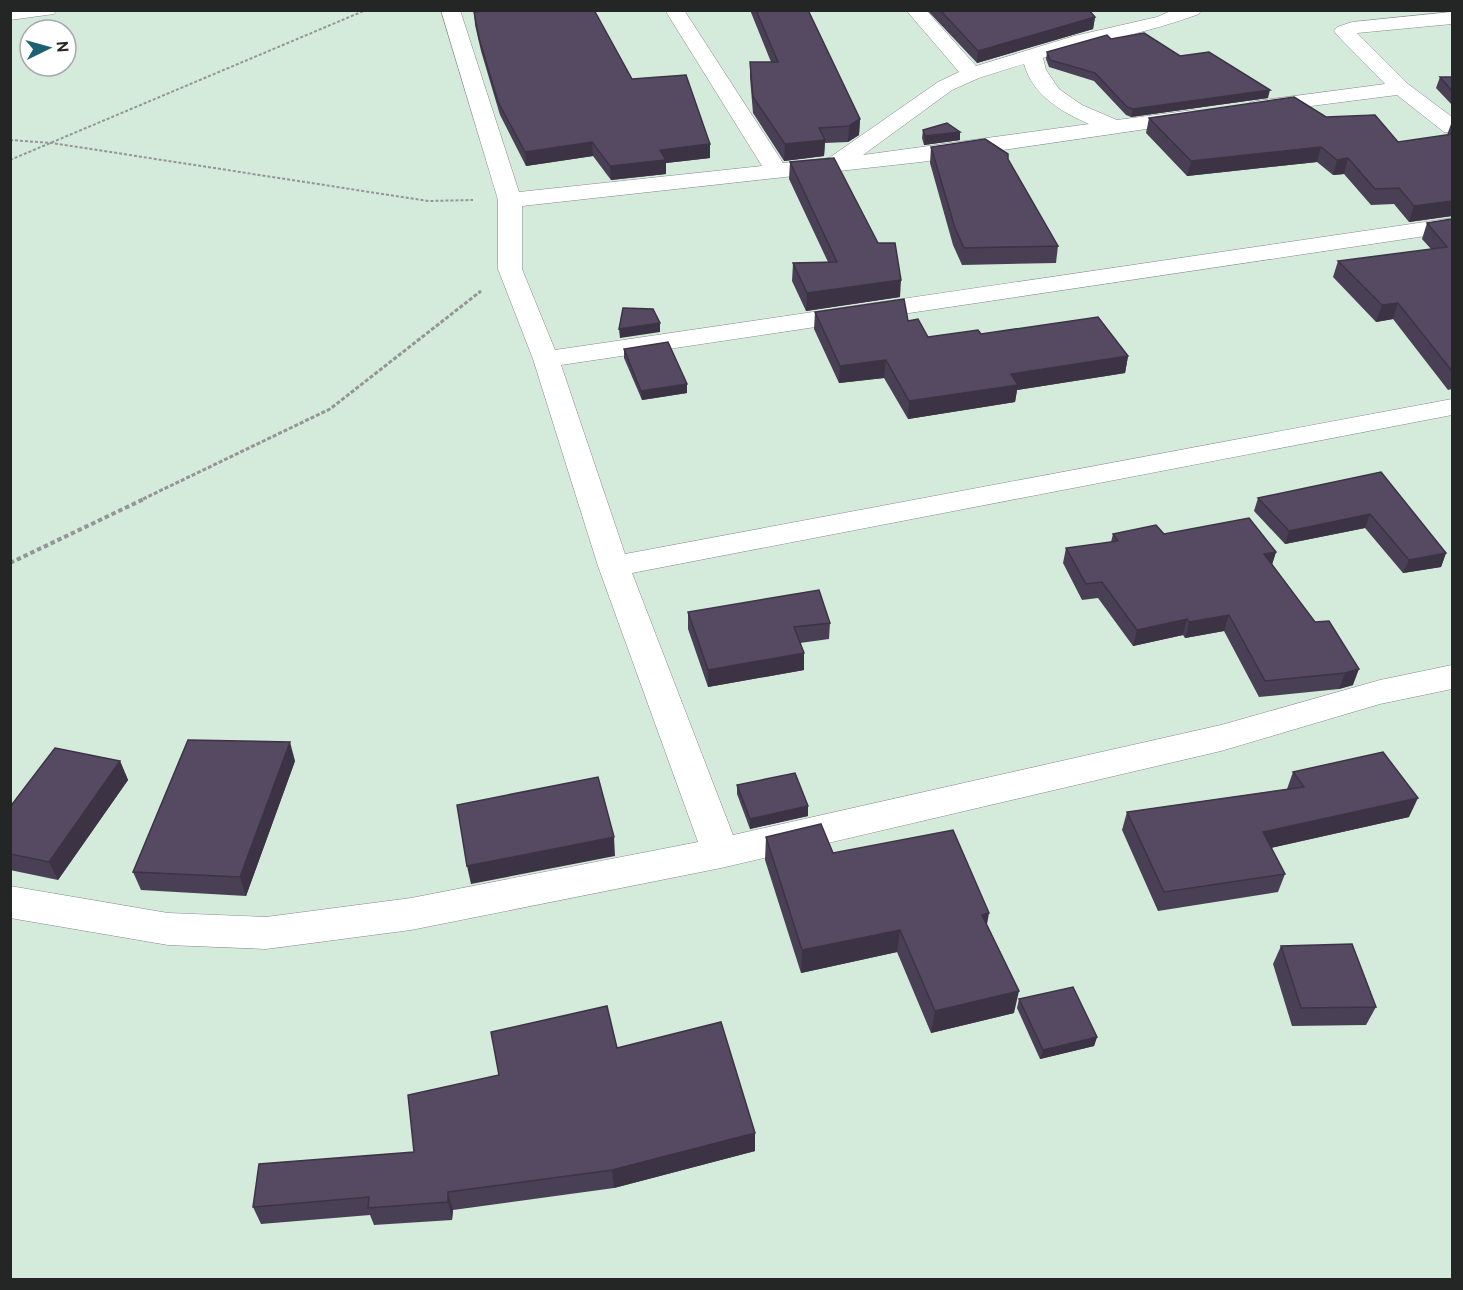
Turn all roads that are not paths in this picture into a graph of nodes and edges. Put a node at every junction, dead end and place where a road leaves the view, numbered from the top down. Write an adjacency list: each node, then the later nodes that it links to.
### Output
1 (47, 10): 6 (street)
2 (450, 10): 17 (street)
3 (674, 10): 16 (street)
4 (915, 10): 9 (street)
5 (1192, 10): 8 (street)
6 (10, 14)
7 (1452, 18): 10 (street)
8 (1032, 56): 9 (street); 13 (street)
9 (972, 74): 15 (street)
10 (1401, 88): 11 (street); 14 (street)
11 (1232, 111)
12 (1209, 114): 13 (street)
13 (1114, 127): 15 (street)
14 (1452, 127)
15 (834, 165): 16 (street)
16 (777, 172): 17 (street)
17 (510, 200): 19 (street)
18 (1452, 225): 19 (street)
19 (546, 359): 21 (street)
20 (1452, 407): 21 (street)
21 (614, 566): 23 (street)
22 (1452, 677): 23 (street)
23 (721, 854): 24 (street)
24 (10, 902)

